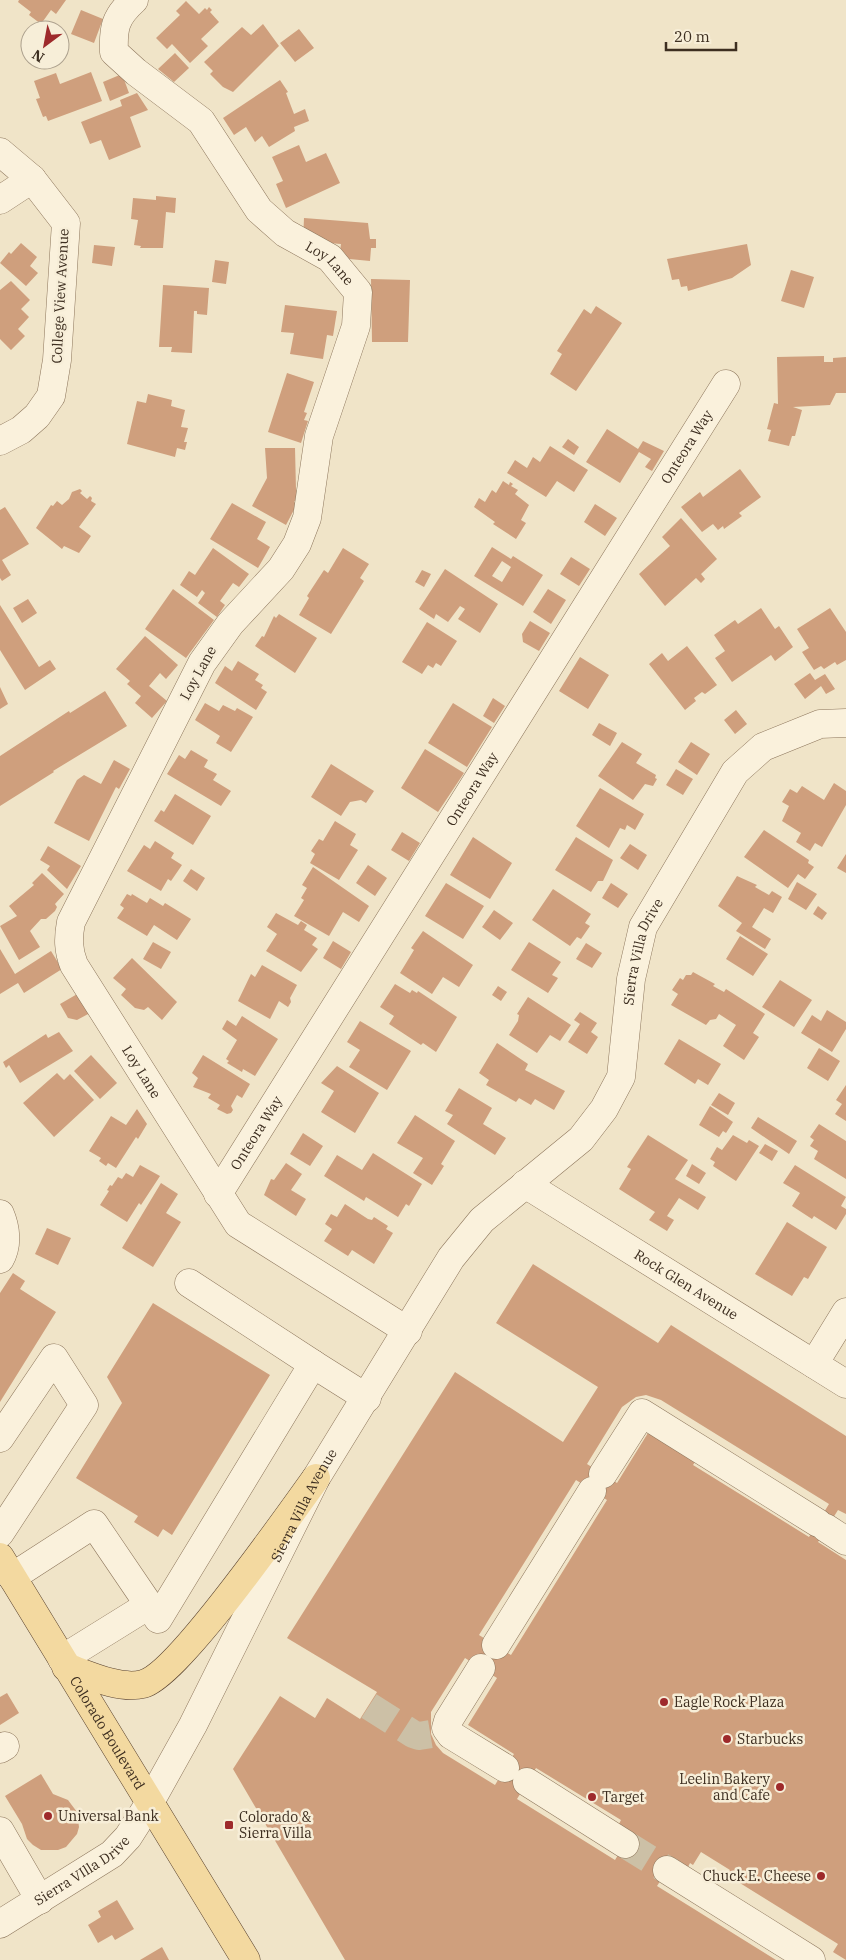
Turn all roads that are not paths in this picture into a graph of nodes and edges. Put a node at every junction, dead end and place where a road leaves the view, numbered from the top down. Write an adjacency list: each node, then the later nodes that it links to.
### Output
1 (134, 0): 9 (street, Loy Lane)
2 (0, 152): 3 (street, College View Avenue)
3 (32, 179): 4 (street); 6 (street, College View Avenue)
4 (0, 200)
5 (726, 384): 9 (street, Onteora Way)
6 (0, 441)
7 (846, 722): 8 (street, Sierra Villa Drive)
8 (525, 1184): 11 (street, Sierra Villa Drive); 17 (street, Rock Glen Avenue)
9 (218, 1194): 15 (street, Loy Lane)
10 (0, 1214): 12 (street)
11 (482, 1220): 15 (street, Sierra Villa Avenue)
12 (0, 1259)
13 (189, 1283): 16 (street)
14 (846, 1312): 17 (street)
15 (408, 1331): 19 (street, Sierra Villa Avenue)
16 (313, 1364): 19 (street); 25 (street)
17 (814, 1364): 18 (street, Rock Glen Avenue)
18 (846, 1384)
19 (367, 1398): 21 (street, Sierra Villa Avenue)
20 (0, 1438): 23 (street)
21 (316, 1478): 27 (main road); 29 (street, Sierra Villa Avenue)
22 (830, 1531): 26 (street)
23 (0, 1533)
24 (6, 1567): 25 (street); 27 (main road, Colorado Boulevard)
25 (149, 1606): 27 (street)
26 (496, 1645)
27 (64, 1663): 29 (main road, Colorado Boulevard)
28 (481, 1668): 31 (street)
29 (149, 1804): 33 (street, Sierra VIlla Drive); 35 (main road, Colorado Boulevard)
30 (0, 1831): 33 (street)
31 (625, 1844)
32 (668, 1870): 36 (street)
33 (40, 1900): 34 (street, Sierra VIlla Drive)
34 (0, 1924)
35 (246, 1960)
36 (811, 1960)

